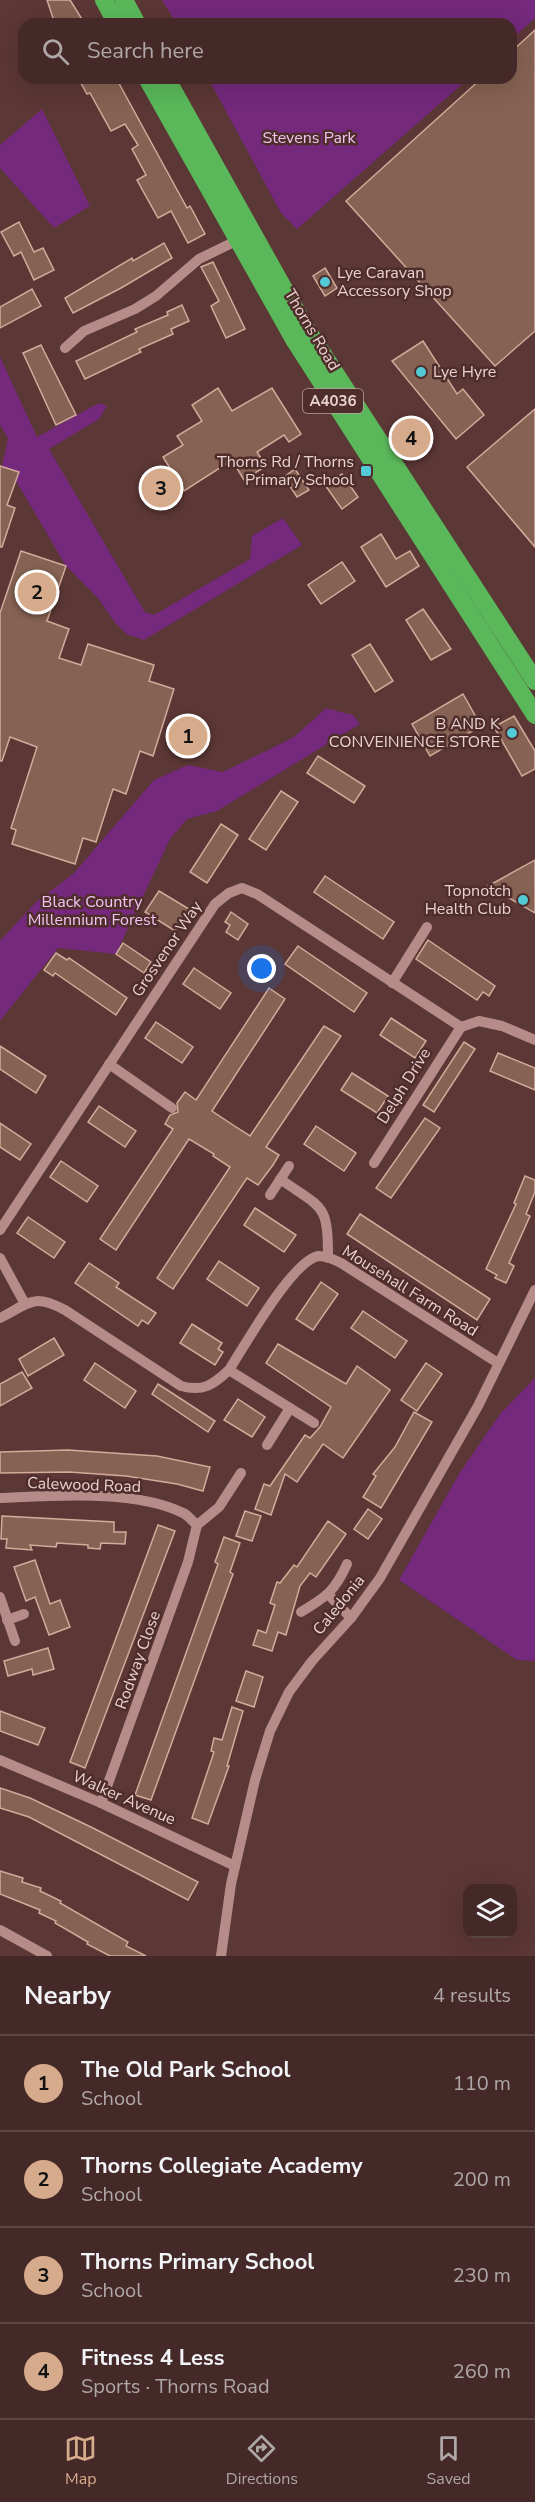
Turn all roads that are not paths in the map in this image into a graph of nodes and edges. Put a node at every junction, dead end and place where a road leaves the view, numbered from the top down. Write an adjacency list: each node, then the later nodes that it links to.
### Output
1 (104, 0): 3 (highway)
2 (124, 0): 4 (highway)
3 (114, 18)
4 (134, 18)
5 (150, 84): 7 (highway, Thorns Road / A4036)
6 (169, 84): 9 (highway, Thorns Road / A4036)
7 (238, 240): 8 (street); 10 (highway, Thorns Road / A4036)
8 (64, 348)
9 (535, 681)
10 (535, 715)
11 (427, 927): 12 (street)
12 (392, 983): 13 (street, Grosvenor Way); 15 (street, Grosvenor Way)
13 (461, 1027): 14 (street); 17 (street, Delph Drive)
14 (535, 1040)
15 (109, 1064): 16 (street); 21 (street, Grosvenor Way)
16 (172, 1108)
17 (374, 1163)
18 (289, 1166): 19 (street)
19 (280, 1179): 20 (street); 23 (street)
20 (270, 1195)
21 (1, 1225)
22 (0, 1257): 25 (street)
23 (328, 1258): 27 (street, Mousehall Farm Road); 28 (street, Mousehall Farm Road)
24 (535, 1290): 27 (street, Caledonia)
25 (25, 1304): 26 (street); 28 (street, Mousehall Farm Road)
26 (0, 1318)
27 (498, 1363): 40 (street, Caledonia)
28 (229, 1370): 29 (street)
29 (290, 1408): 30 (street); 31 (street)
30 (314, 1423)
31 (267, 1445)
32 (241, 1473): 34 (street)
33 (0, 1498): 34 (street, Calewood Road)
34 (196, 1525): 44 (street, Rodway Close)
35 (347, 1564): 36 (street)
36 (329, 1595): 38 (street); 40 (street)
37 (0, 1597): 41 (street)
38 (301, 1612)
39 (24, 1614): 41 (street)
40 (351, 1618): 45 (street, Caledonia)
41 (7, 1620): 42 (street)
42 (15, 1641)
43 (0, 1760): 44 (street, Walker Avenue)
44 (101, 1803): 45 (street, Walker Avenue)
45 (235, 1866): 48 (street, Caledonia)
46 (0, 1930): 47 (street)
47 (47, 1956)
48 (222, 1956)

